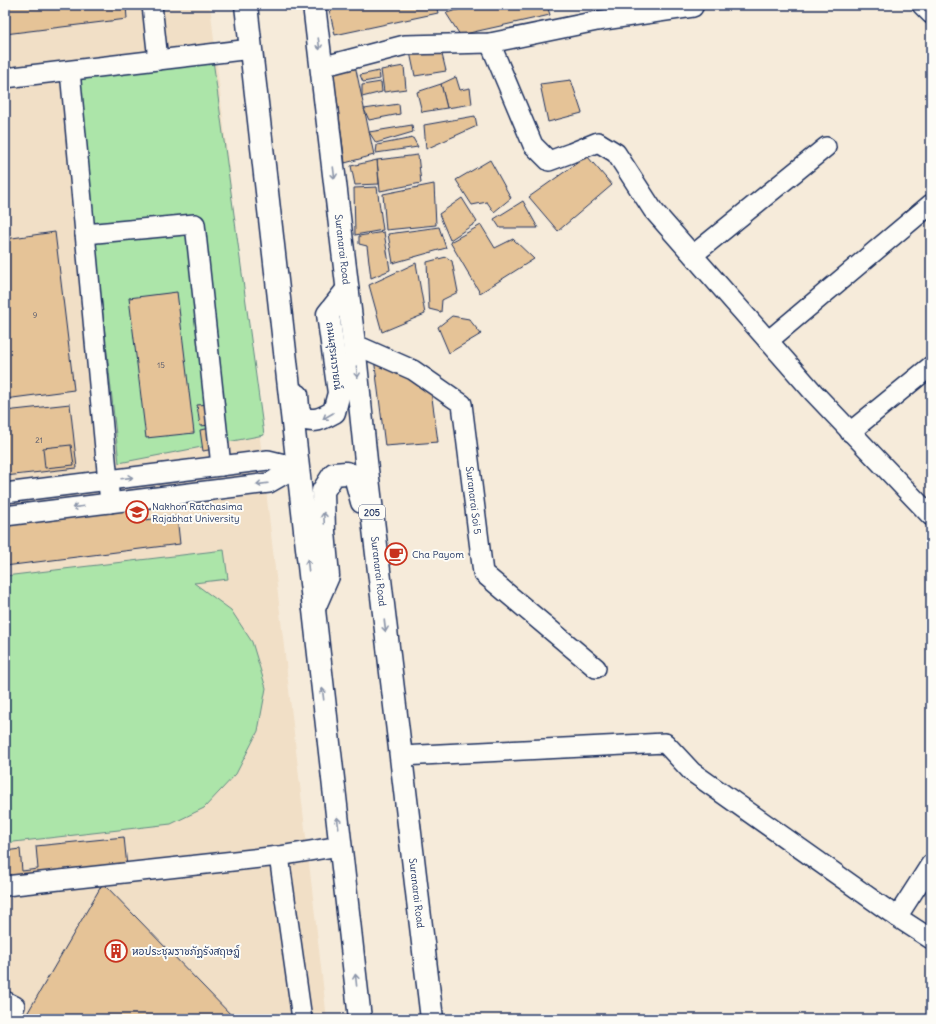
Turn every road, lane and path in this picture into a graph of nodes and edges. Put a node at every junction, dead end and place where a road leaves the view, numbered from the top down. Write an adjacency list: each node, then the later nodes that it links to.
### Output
1 (152, 5): 9 (street)
2 (246, 5): 8 (main road)
3 (314, 5): 10 (main road, Suranarai Road / 205, one-way to 10)
4 (922, 5): 6 (street)
5 (694, 7): 7 (street)
6 (931, 14)
7 (490, 44): 10 (street); 16 (street)
8 (250, 49): 9 (street); 18 (main road)
9 (158, 60): 11 (street)
10 (322, 67): 17 (main road, Suranarai Road / 205, one-way to 17)
11 (70, 71): 12 (street); 15 (street)
12 (5, 78)
13 (826, 147): 16 (street)
14 (931, 204): 19 (street)
15 (85, 234): 23 (street); 25 (street)
16 (693, 255): 19 (street)
17 (347, 290): 18 (main road, ถนนสุรนารายณ์, one-way to 18); 20 (main road, Suranarai Road / 205)
18 (281, 319): 24 (main road)
19 (768, 341): 22 (street)
20 (354, 344): 30 (main road, Suranarai Road / 205, one-way to 30); 32 (street, Suranarai Soi 5)
21 (931, 366): 22 (street)
22 (850, 432): 28 (street)
23 (221, 466): 24 (street); 25 (street, one-way to 23)
24 (297, 467): 27 (street, one-way to 27); 31 (main road, one-way to 24)
25 (107, 480): 26 (street); 27 (street)
26 (5, 493)
27 (110, 503): 29 (street, one-way to 29)
28 (930, 513)
29 (5, 516)
30 (377, 560): 31 (main road, one-way to 30); 33 (main road, Suranarai Road / 205, one-way to 33)
31 (313, 610): 34 (main road, one-way to 31)
32 (596, 668)
33 (401, 756): 38 (street); 44 (main road, Suranarai Road / 205)
34 (340, 846): 35 (street); 43 (main road, one-way to 34)
35 (288, 854): 37 (street); 42 (street)
36 (931, 864): 38 (street)
37 (5, 886)
38 (897, 916): 39 (street)
39 (931, 939)
40 (5, 1001): 41 (street)
41 (7, 1019)
42 (302, 1019)
43 (360, 1019)
44 (432, 1019)

